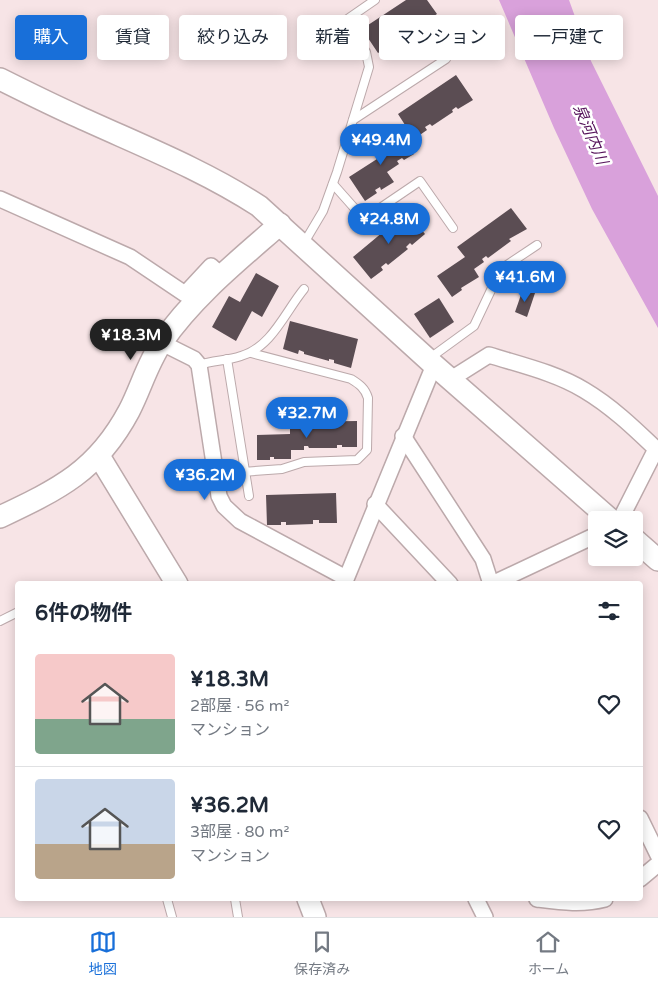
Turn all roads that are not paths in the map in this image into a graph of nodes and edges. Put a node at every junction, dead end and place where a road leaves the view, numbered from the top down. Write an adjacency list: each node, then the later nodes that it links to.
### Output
1 (375, 0): 4 (lane)
2 (444, 60): 4 (lane)
3 (0, 79): 7 (street)
4 (353, 120): 5 (lane)
5 (333, 184): 8 (lane); 9 (lane)
6 (0, 199): 11 (street)
7 (280, 224): 9 (street); 11 (street)
8 (453, 228)
9 (303, 245): 16 (street)
10 (537, 246): 16 (lane)
11 (221, 276): 13 (street)
12 (304, 289): 14 (lane)
13 (162, 343): 17 (street); 20 (street)
14 (251, 353): 15 (lane); 21 (lane)
15 (227, 359): 17 (lane); 21 (lane)
16 (431, 362): 18 (street); 19 (street)
17 (199, 365): 22 (street)
18 (451, 379): 25 (street); 26 (street)
19 (403, 436): 24 (street); 34 (street)
20 (99, 456): 27 (street); 31 (street)
21 (244, 472): 22 (lane); 23 (lane)
22 (215, 474): 32 (street)
23 (249, 496)
24 (375, 504): 32 (street); 33 (street)
25 (601, 511)
26 (625, 511)
27 (0, 517)
28 (588, 540): 35 (street)
29 (643, 547): 30 (street)
30 (658, 560)
31 (174, 581)
32 (345, 581)
33 (447, 581)
34 (491, 581)
35 (498, 581)
36 (15, 614): 37 (lane)
37 (0, 621)
38 (643, 824): 39 (street)
39 (658, 855)
40 (658, 864): 41 (street)
41 (643, 876)
42 (168, 901): 48 (lane)
43 (235, 901): 49 (lane)
44 (309, 901): 50 (street)
45 (477, 901): 51 (street)
46 (552, 901): 47 (street)
47 (597, 901)
48 (172, 917)
49 (238, 917)
50 (315, 917)
51 (485, 917)

